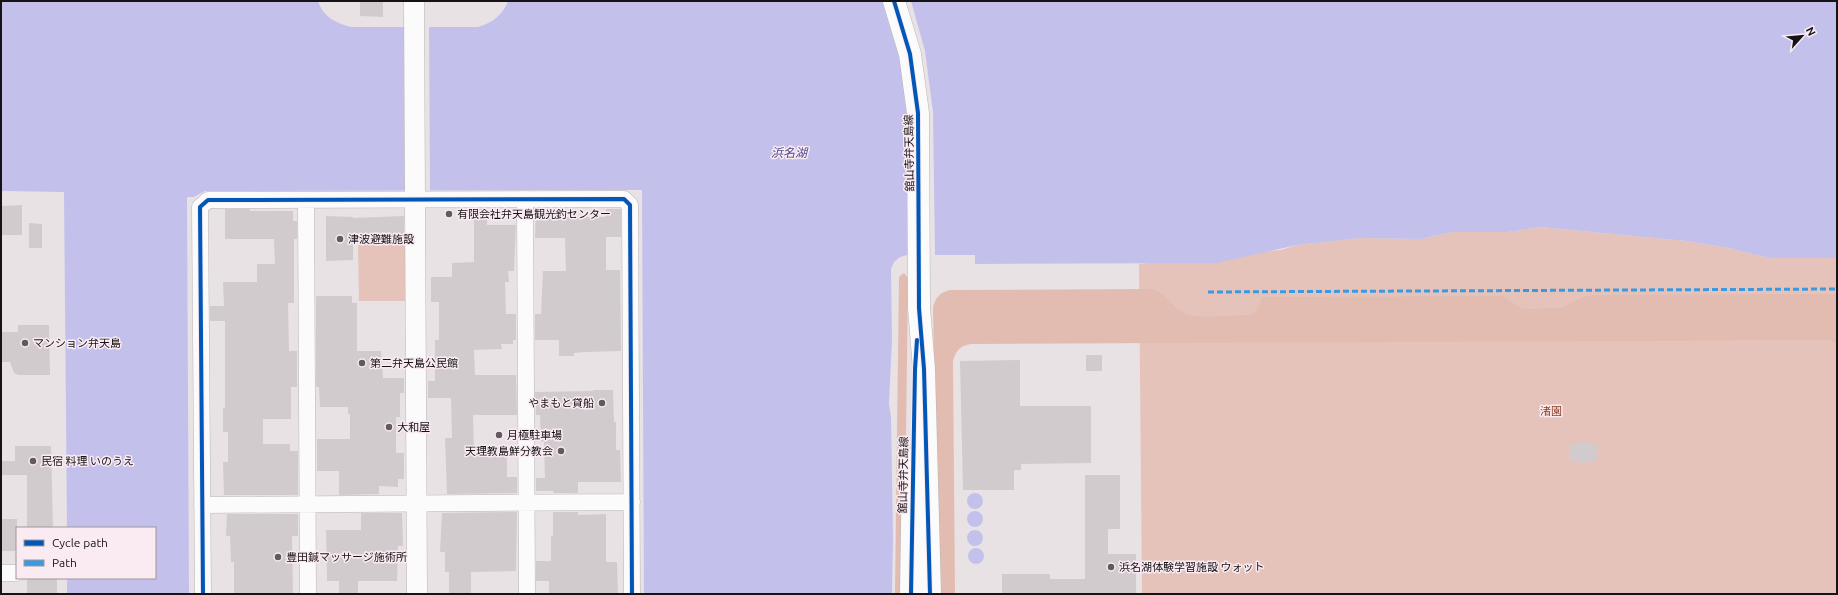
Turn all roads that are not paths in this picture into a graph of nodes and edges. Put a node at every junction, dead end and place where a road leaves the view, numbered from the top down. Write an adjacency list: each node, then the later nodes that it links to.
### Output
1 (414, 1): 3 (street)
2 (894, 1): 6 (main road, 舘山寺弁天島線)
3 (415, 197): 4 (street); 5 (street); 10 (street)
4 (525, 199): 7 (street); 8 (street)
5 (306, 200): 9 (street); 11 (street)
6 (919, 308): 19 (main road, 舘山寺弁天島線); 20 (main road, 舘山寺弁天島線)
7 (632, 502): 8 (street); 18 (street)
8 (527, 503): 10 (street); 17 (street)
9 (308, 504): 10 (street); 11 (street); 15 (street)
10 (417, 504): 16 (street)
11 (202, 505): 14 (street)
12 (1, 572): 13 (street)
13 (16, 573)
14 (203, 594)
15 (308, 594)
16 (417, 594)
17 (527, 594)
18 (632, 594)
19 (911, 594)
20 (930, 594)

